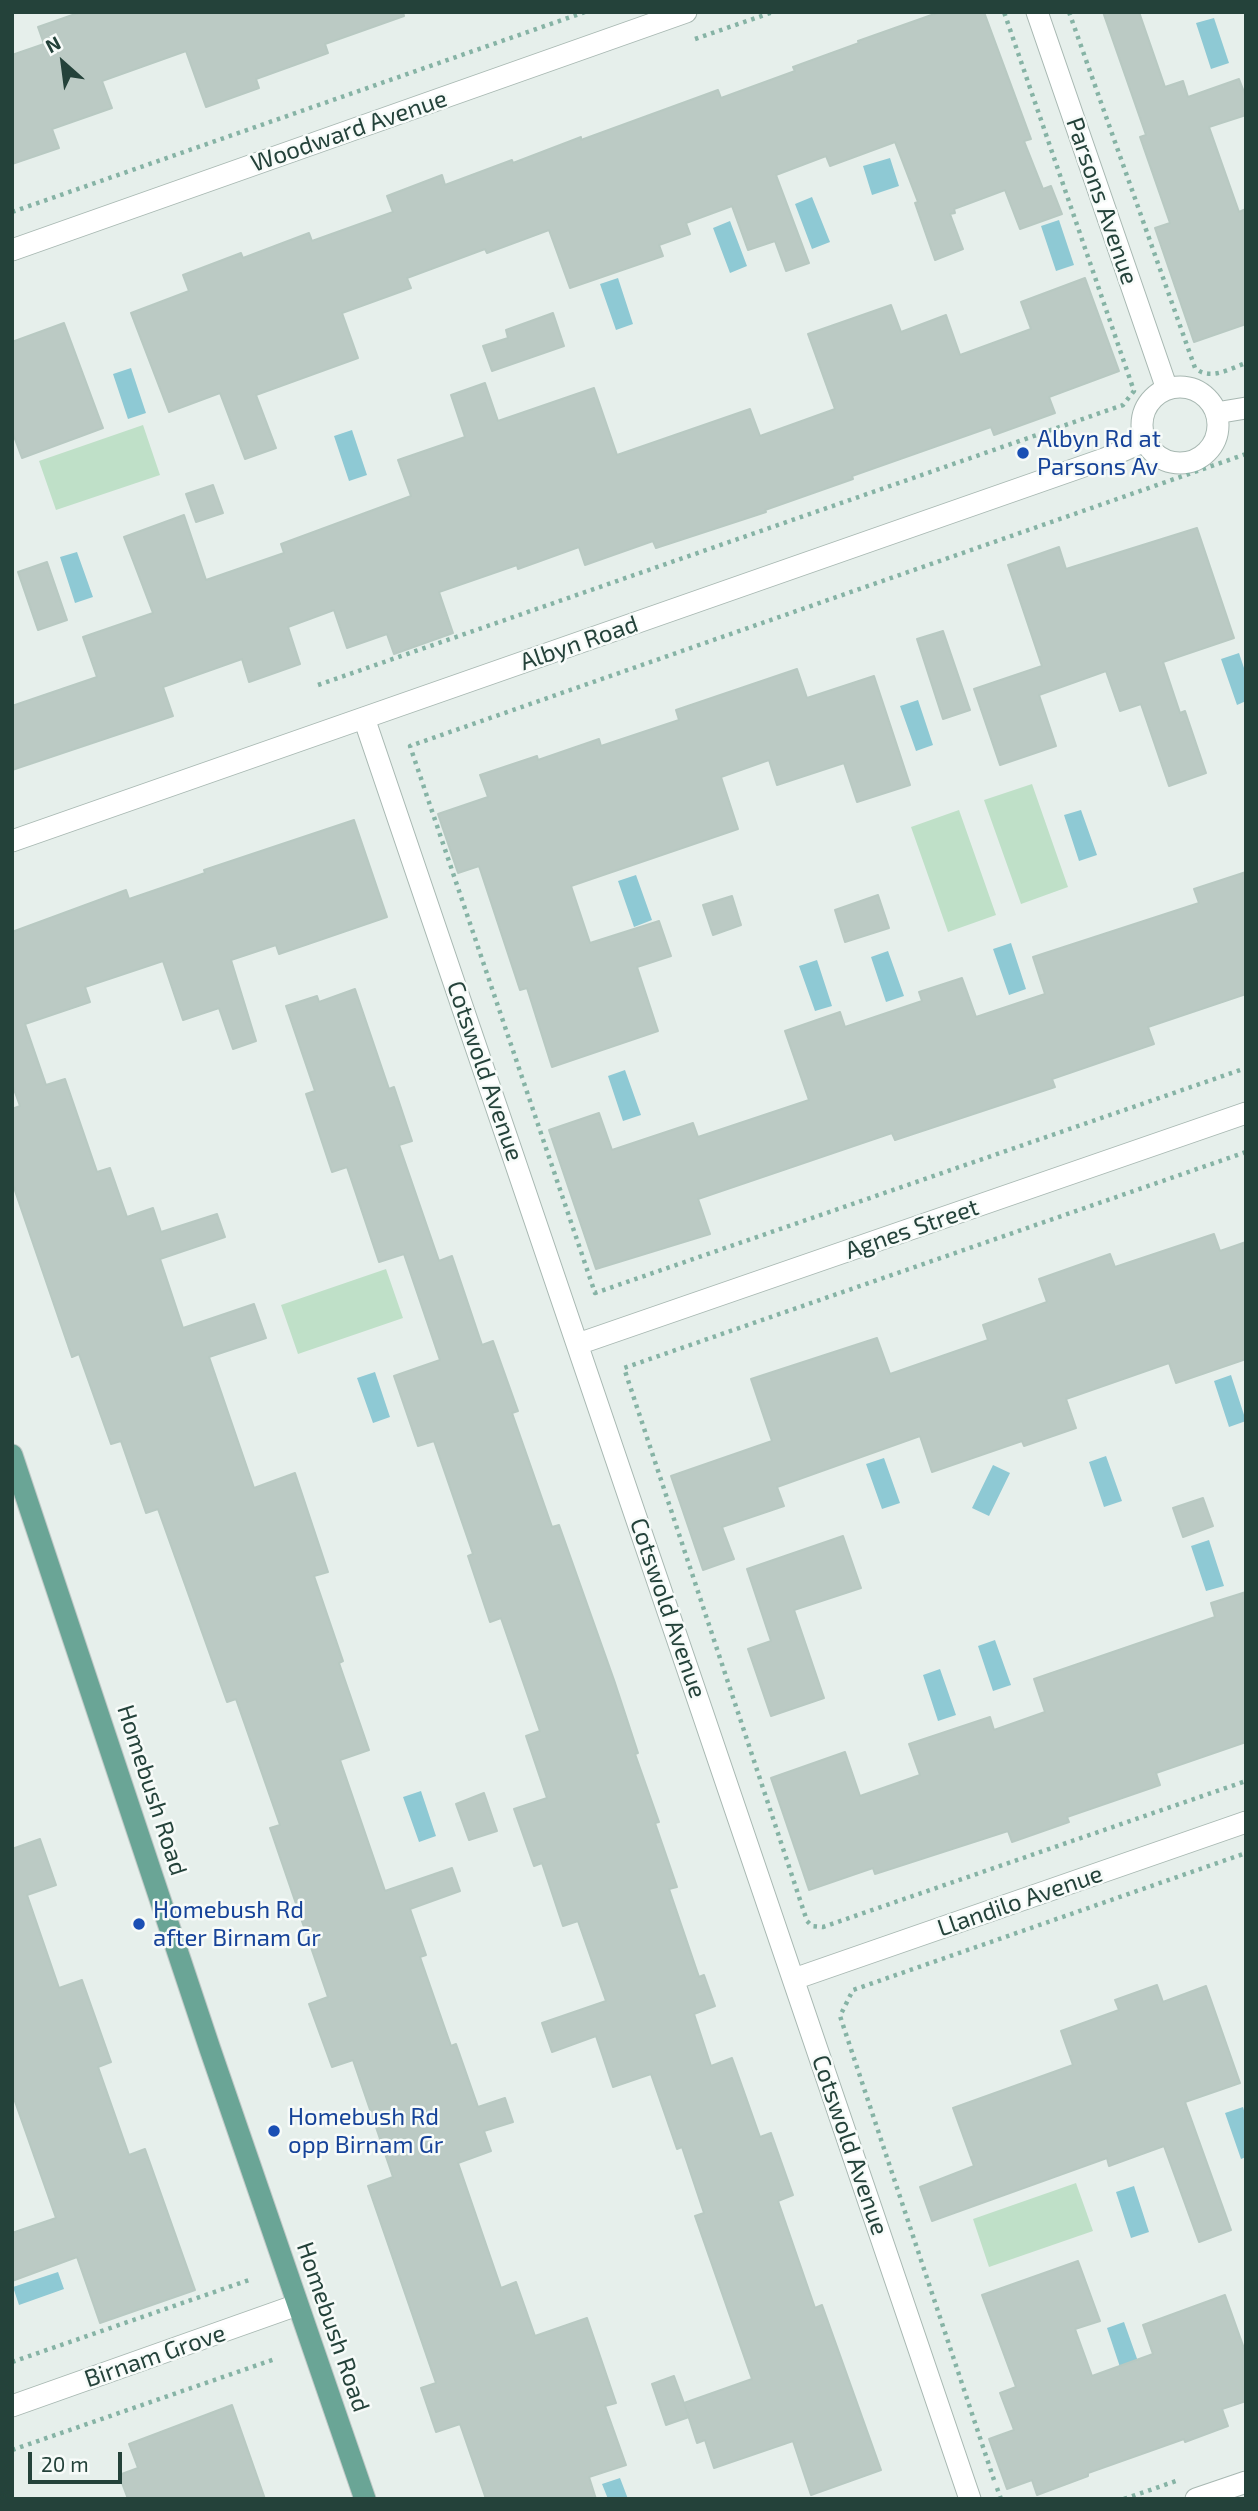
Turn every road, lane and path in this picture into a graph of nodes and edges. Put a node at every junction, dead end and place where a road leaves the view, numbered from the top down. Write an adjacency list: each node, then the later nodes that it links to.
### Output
1 (585, 12): 6 (path)
2 (686, 12): 7 (street, Woodward Avenue)
3 (1004, 12): 14 (path)
4 (1037, 12): 9 (street, Parsons Avenue)
5 (1069, 12): 8 (path)
6 (12, 212)
7 (12, 250)
8 (1246, 363)
9 (1167, 389): 11 (street); 12 (street)
10 (1246, 408): 11 (street)
11 (1216, 413): 12 (street)
12 (1145, 441): 15 (street, Albyn Road)
13 (1246, 454): 17 (path)
14 (318, 685)
15 (364, 719): 16 (street, Albyn Road); 20 (street, Cotswold Avenue)
16 (12, 841)
17 (1246, 1068)
18 (1246, 1113): 20 (street, Agnes Street)
19 (1246, 1152): 23 (path)
20 (578, 1345): 26 (street, Cotswold Avenue)
21 (12, 1455): 22 (main road, Homebush Road)
22 (18, 1490): 28 (main road, Homebush Road)
23 (1246, 1781)
24 (1246, 1822): 26 (street, Llandilo Avenue)
25 (1246, 1853): 36 (path)
26 (794, 1979): 35 (street, Cotswold Avenue)
27 (249, 2280): 30 (path)
28 (297, 2305): 31 (street, Birnam Grove); 34 (main road, Homebush Road)
29 (275, 2359): 32 (path)
30 (12, 2362)
31 (12, 2406)
32 (12, 2450)
33 (1246, 2482): 37 (street)
34 (365, 2499)
35 (970, 2499)
36 (1001, 2499)
37 (1196, 2499)

